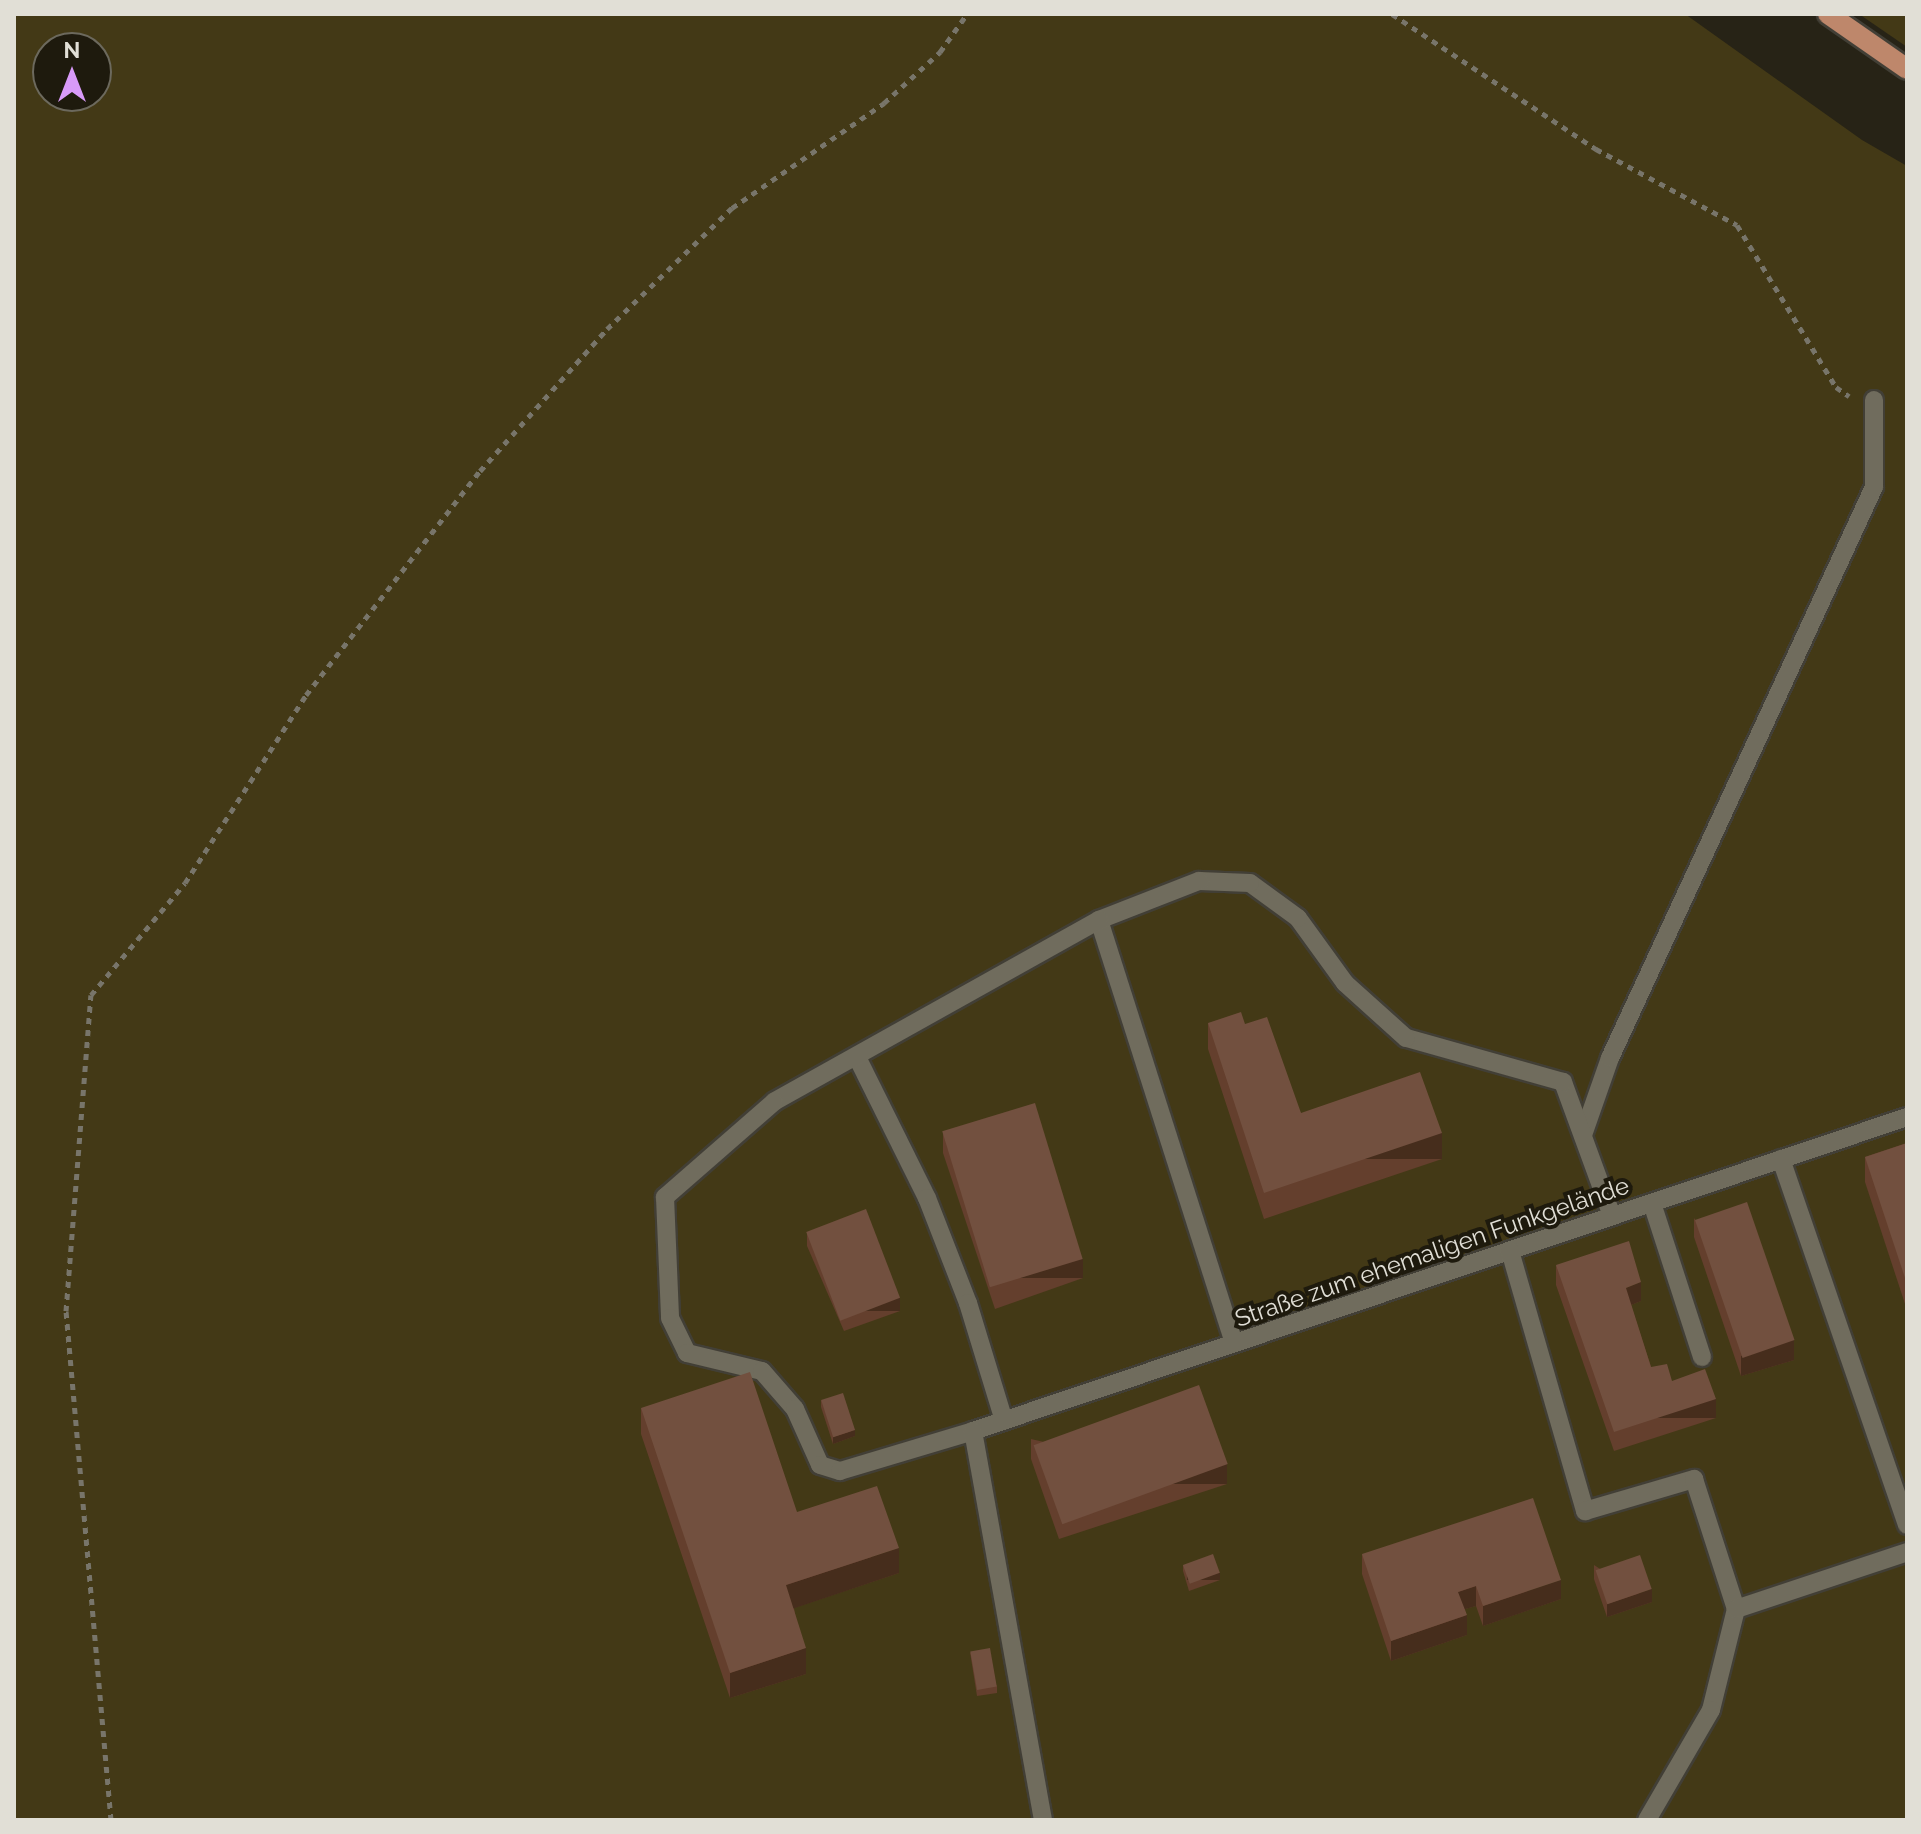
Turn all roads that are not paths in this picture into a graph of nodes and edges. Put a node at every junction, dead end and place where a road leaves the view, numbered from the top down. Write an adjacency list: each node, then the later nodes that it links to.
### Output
1 (1828, 14): 2 (main road)
2 (1907, 69)
3 (1874, 408): 7 (lane)
4 (1099, 920): 5 (lane); 7 (lane); 12 (lane)
5 (857, 1057): 14 (lane); 15 (lane, Straße zum ehemaligen Funkgelände)
6 (1907, 1117): 8 (lane, Straße zum ehemaligen Funkgelände)
7 (1583, 1135): 10 (lane)
8 (1781, 1159): 9 (lane, Straße zum ehemaligen Funkgelände); 16 (lane)
9 (1652, 1203): 10 (lane, Straße zum ehemaligen Funkgelände); 13 (lane)
10 (1612, 1216): 11 (lane, Straße zum ehemaligen Funkgelände)
11 (1510, 1251): 12 (lane, Straße zum ehemaligen Funkgelände); 18 (lane)
12 (1234, 1343): 14 (lane, Straße zum ehemaligen Funkgelände)
13 (1702, 1357)
14 (1004, 1421): 15 (lane, Straße zum ehemaligen Funkgelände)
15 (973, 1431): 19 (lane)
16 (1907, 1525)
17 (1907, 1552): 18 (lane)
18 (1736, 1609): 20 (lane)
19 (1043, 1820)
20 (1647, 1820)

